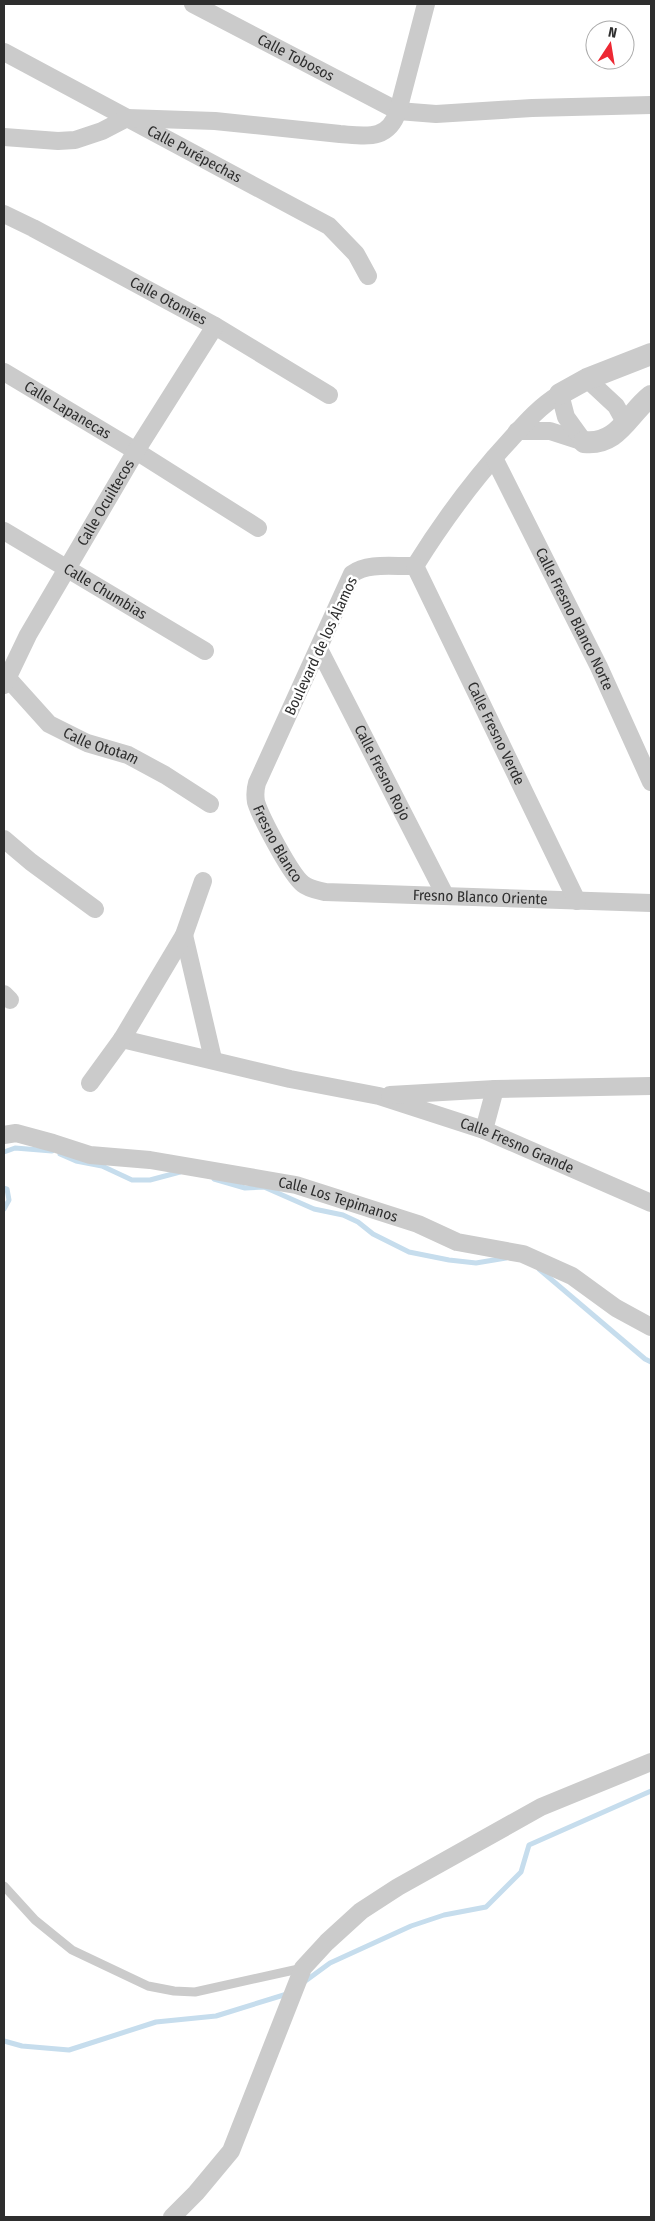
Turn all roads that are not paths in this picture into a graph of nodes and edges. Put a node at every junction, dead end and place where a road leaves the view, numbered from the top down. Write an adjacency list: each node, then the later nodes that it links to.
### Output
1 (193, 4): 5 (street, Calle Tobosos)
2 (426, 4): 5 (street)
3 (4, 52): 6 (street, Calle Purépechas)
4 (651, 105): 5 (street)
5 (398, 111): 6 (street)
6 (127, 118): 7 (street); 9 (street, Calle Purépechas)
7 (4, 137)
8 (4, 214): 10 (street, Calle Otomíes)
9 (368, 276)
10 (215, 326): 15 (street, Calle Otomíes); 20 (street, Calle Ocuiltecos)
11 (651, 354): 13 (street)
12 (4, 372): 20 (street, Calle Lapanecas)
13 (587, 379): 14 (street); 17 (street)
14 (560, 394): 18 (street); 19 (street)
15 (329, 395)
16 (651, 396): 17 (street)
17 (626, 424): 19 (street)
18 (518, 431): 19 (street); 21 (street)
19 (584, 442)
20 (136, 451): 22 (street, Calle Lapanecas); 25 (street, Calle Ocuiltecos)
21 (494, 458): 24 (street); 29 (street, Calle Fresno Blanco Norte)
22 (258, 528)
23 (4, 531): 25 (street, Calle Chumbias)
24 (415, 566): 26 (street, Boulevard de los Álamos); 36 (street, Calle Fresno Verde)
25 (66, 570): 27 (street, Calle Chumbias); 28 (street, Calle Ocuiltecos)
26 (319, 649): 30 (street, Boulevard de los Álamos); 35 (street, Calle Fresno Rojo)
27 (205, 651)
28 (5, 678): 31 (street, Calle Ototam)
29 (651, 782)
30 (255, 794): 34 (street, Fresno Blanco)
31 (210, 804)
32 (4, 839): 38 (street)
33 (202, 881): 39 (street)
34 (309, 887): 35 (street, Fresno Blanco Oriente)
35 (446, 895): 36 (street, Fresno Blanco Oriente)
36 (577, 901): 37 (street, Fresno Blanco Oriente)
37 (651, 903)
38 (95, 909)
39 (184, 935): 40 (street); 41 (street)
40 (122, 1039): 41 (street, Calle Fresno Grande); 42 (street)
41 (213, 1059): 45 (street, Calle Fresno Grande)
42 (90, 1083)
43 (651, 1086): 44 (street, Calle Fresno Grande)
44 (495, 1089): 45 (street, Calle Fresno Grande); 46 (street)
45 (379, 1096): 46 (street, Calle Fresno Grande)
46 (484, 1130): 48 (street, Calle Fresno Grande)
47 (4, 1135): 49 (street, Calle Los Tepimanos)
48 (651, 1203)
49 (651, 1328)
50 (651, 1762): 52 (street)
51 (4, 1886): 52 (lane)
52 (303, 1968): 53 (street)
53 (172, 2217)

